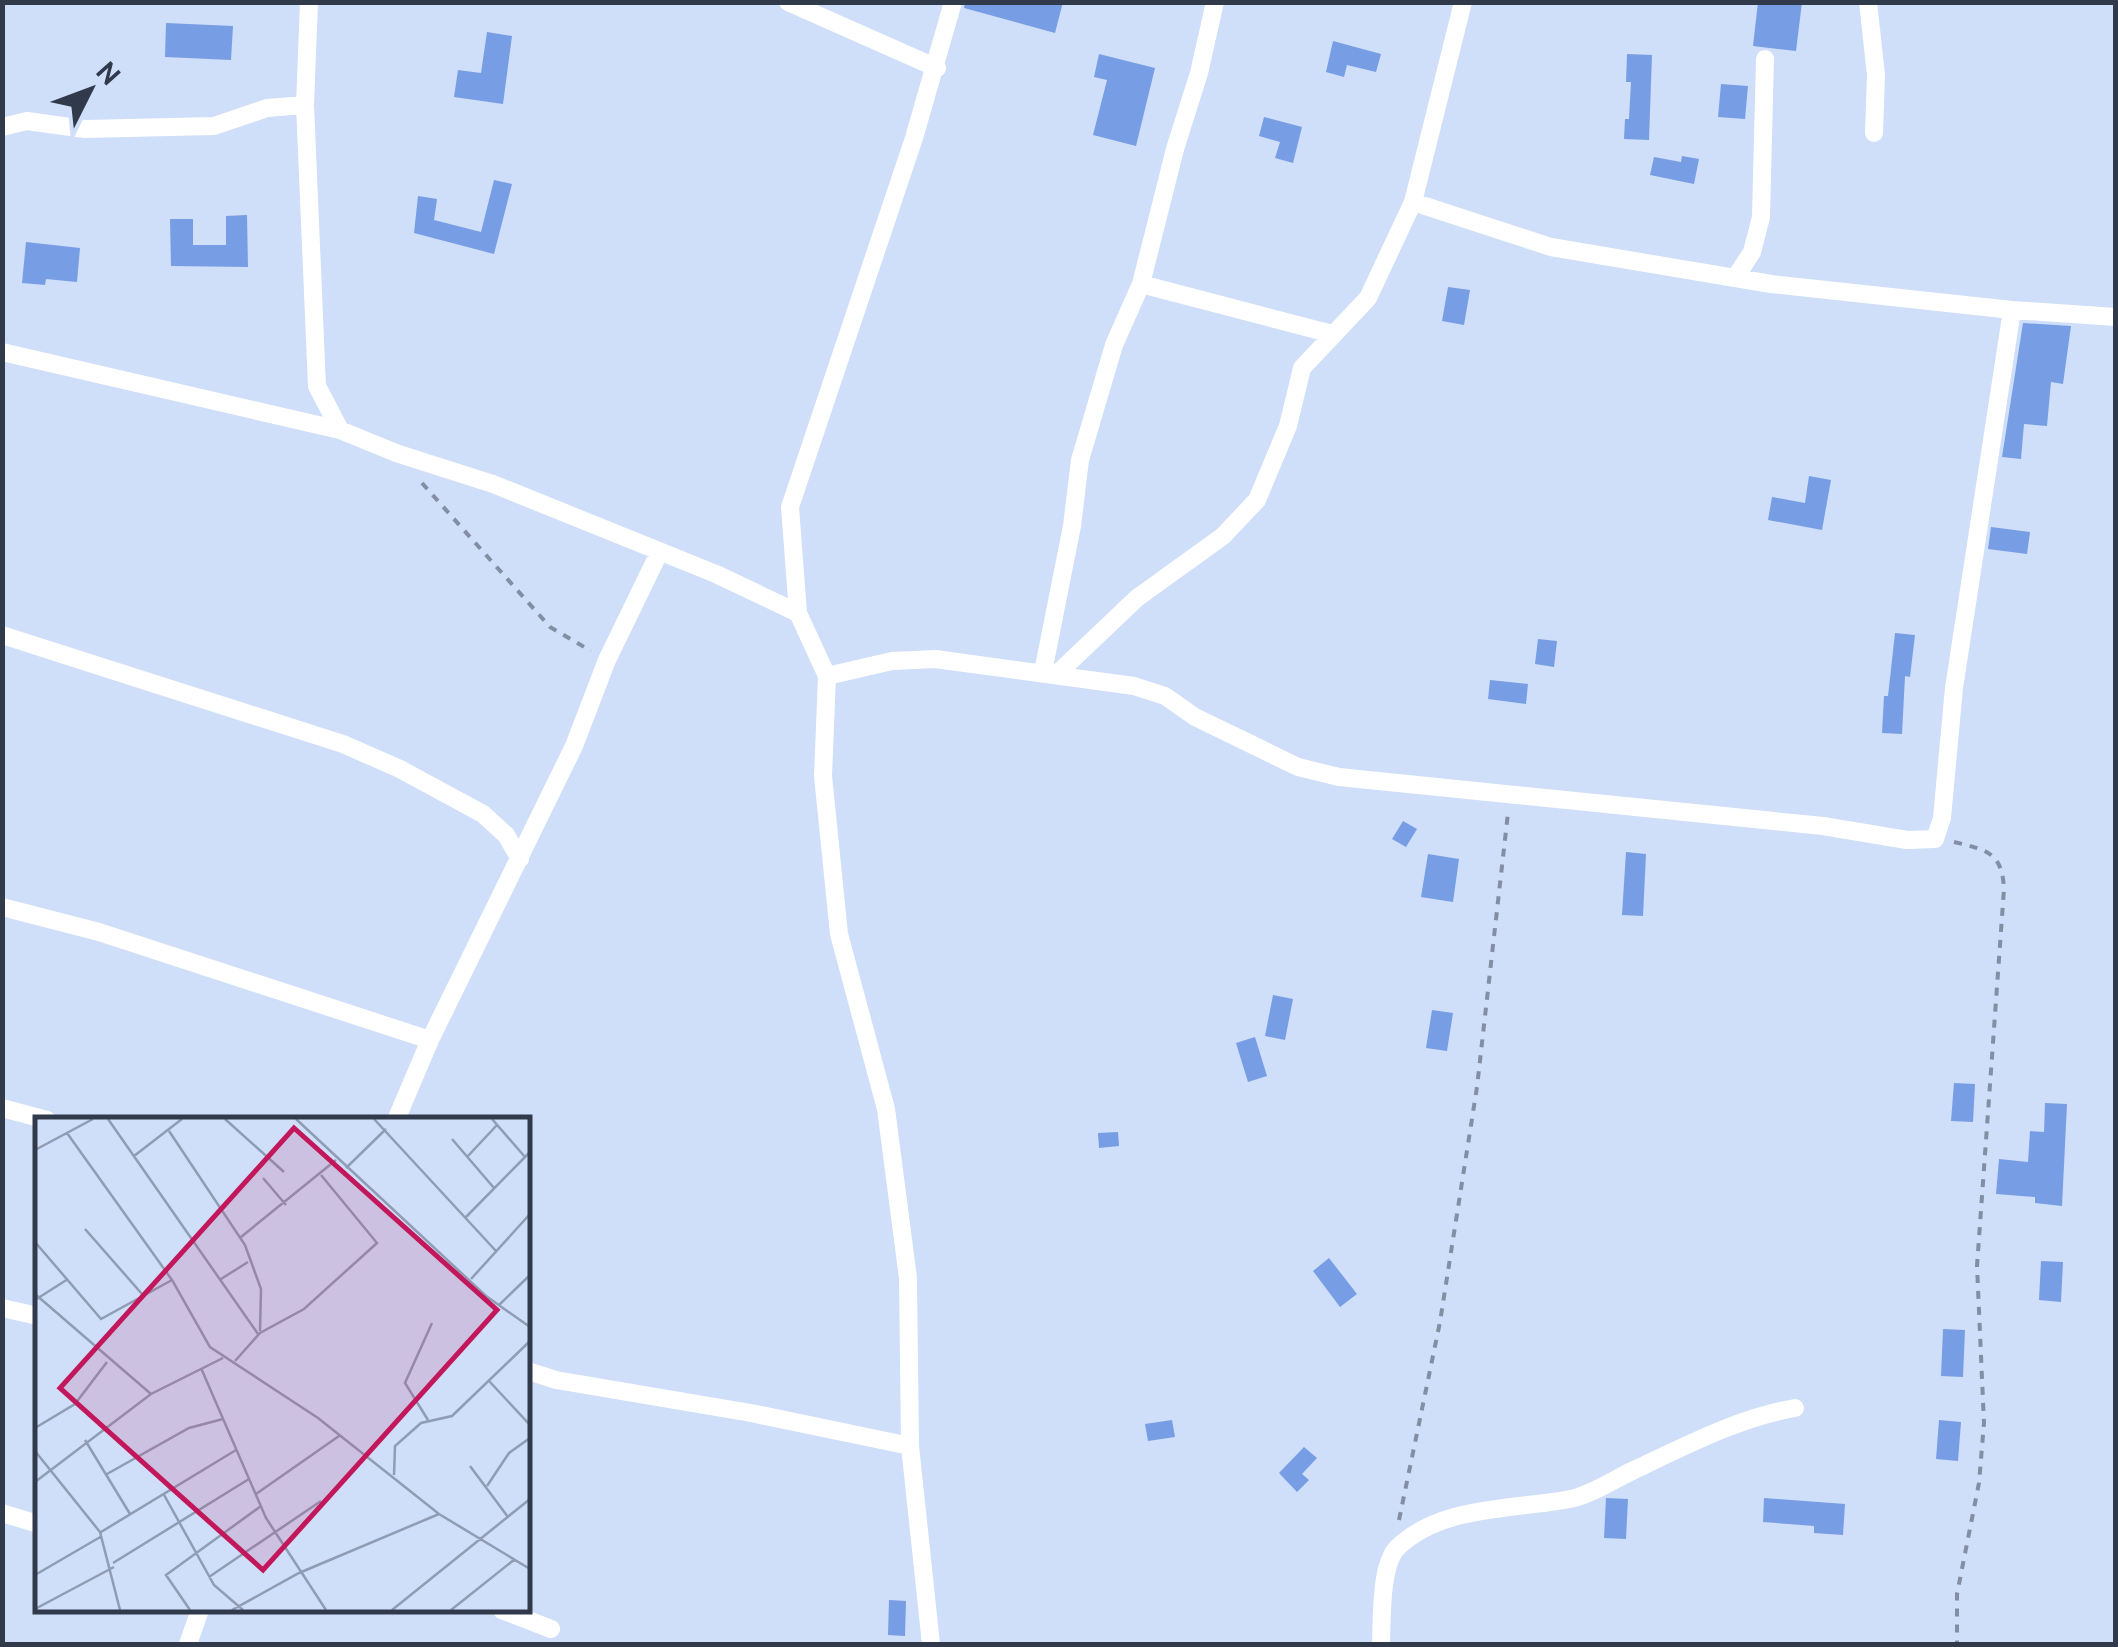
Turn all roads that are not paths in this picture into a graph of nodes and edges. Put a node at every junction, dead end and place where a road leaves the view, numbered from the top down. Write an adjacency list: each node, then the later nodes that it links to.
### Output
1 (309, 2): 9 (street)
2 (788, 2): 8 (street)
3 (953, 2): 8 (street)
4 (1215, 2): 14 (street)
5 (1463, 2): 12 (street)
6 (1868, 2): 11 (street)
7 (1765, 59): 13 (street)
8 (936, 68): 21 (street)
9 (305, 105): 10 (street); 19 (street)
10 (2, 127)
11 (1874, 132)
12 (1413, 202): 13 (street); 17 (street)
13 (1735, 278): 15 (street)
14 (1140, 284): 17 (street); 23 (street)
15 (2012, 310): 16 (street); 23 (street)
16 (2116, 317)
17 (1332, 334): 23 (street)
18 (2, 352): 19 (street)
19 (340, 430): 20 (street)
20 (658, 554): 21 (street); 25 (street)
21 (798, 612): 24 (street)
22 (2, 635): 25 (street)
23 (1050, 673): 24 (street)
24 (827, 676): 35 (street)
25 (520, 859): 27 (street)
26 (2, 907): 27 (street)
27 (430, 1040): 30 (street)
28 (2, 1108): 29 (street)
29 (36, 1117)
30 (397, 1117)
31 (2, 1308): 32 (street)
32 (35, 1315)
33 (530, 1373): 35 (street)
34 (1795, 1408): 43 (street)
35 (910, 1446): 42 (street)
36 (2, 1514): 37 (street)
37 (35, 1523)
38 (199, 1612): 41 (street)
39 (507, 1612): 40 (street)
40 (551, 1630)
41 (188, 1644)
42 (931, 1644)
43 (1382, 1644)

